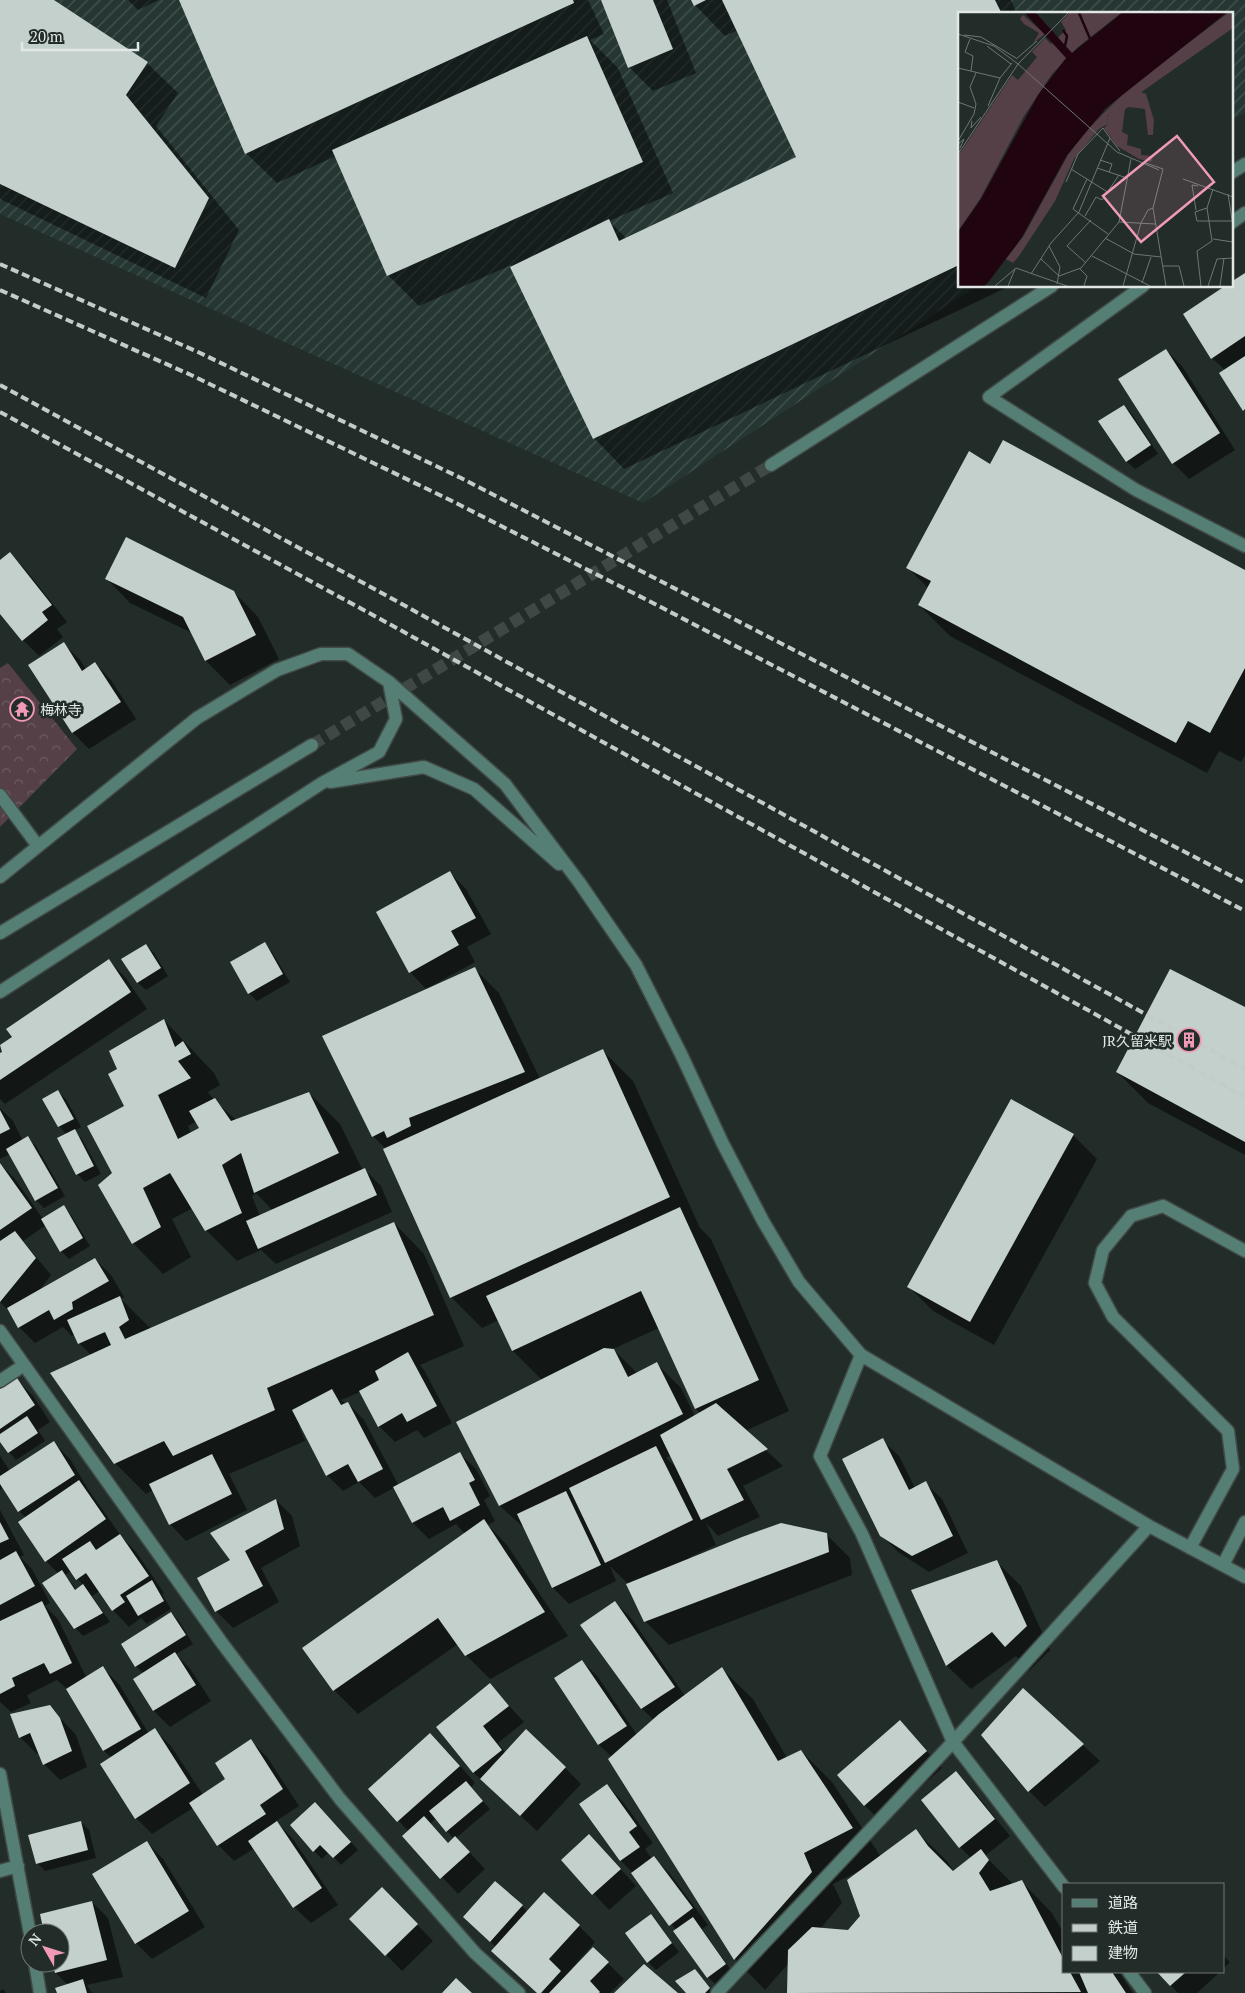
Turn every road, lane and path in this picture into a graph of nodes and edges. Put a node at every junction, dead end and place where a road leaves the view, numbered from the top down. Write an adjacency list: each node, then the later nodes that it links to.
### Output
1 (1245, 164): 2 (street)
2 (1232, 172)
3 (1245, 213): 4 (street)
4 (1232, 222)
5 (1049, 288): 7 (street)
6 (1140, 288): 8 (street)
7 (771, 465)
8 (1245, 546)
9 (389, 682): 11 (street); 13 (street); 15 (street)
10 (312, 745): 16 (street)
11 (322, 783): 15 (street); 17 (street)
12 (0, 795): 13 (street)
13 (38, 846): 14 (street)
14 (0, 877)
15 (579, 882): 20 (street)
16 (0, 933)
17 (0, 992)
18 (1245, 1251): 25 (street)
19 (0, 1331): 21 (street)
20 (861, 1355): 24 (street); 28 (street)
21 (24, 1365): 22 (street); 37 (street)
22 (0, 1381)
23 (1245, 1522): 26 (street)
24 (1150, 1526): 25 (street); 28 (street)
25 (1190, 1548): 26 (street)
26 (1223, 1565): 27 (street)
27 (1245, 1577)
28 (953, 1742): 32 (street); 38 (street)
29 (0, 1774): 30 (street)
30 (18, 1866): 31 (street); 33 (street)
31 (0, 1871)
32 (1062, 1884)
33 (28, 1923)
34 (37, 1973): 36 (street)
35 (1130, 1973): 39 (street)
36 (40, 1993)
37 (519, 1993)
38 (717, 1993)
39 (1145, 1993)

